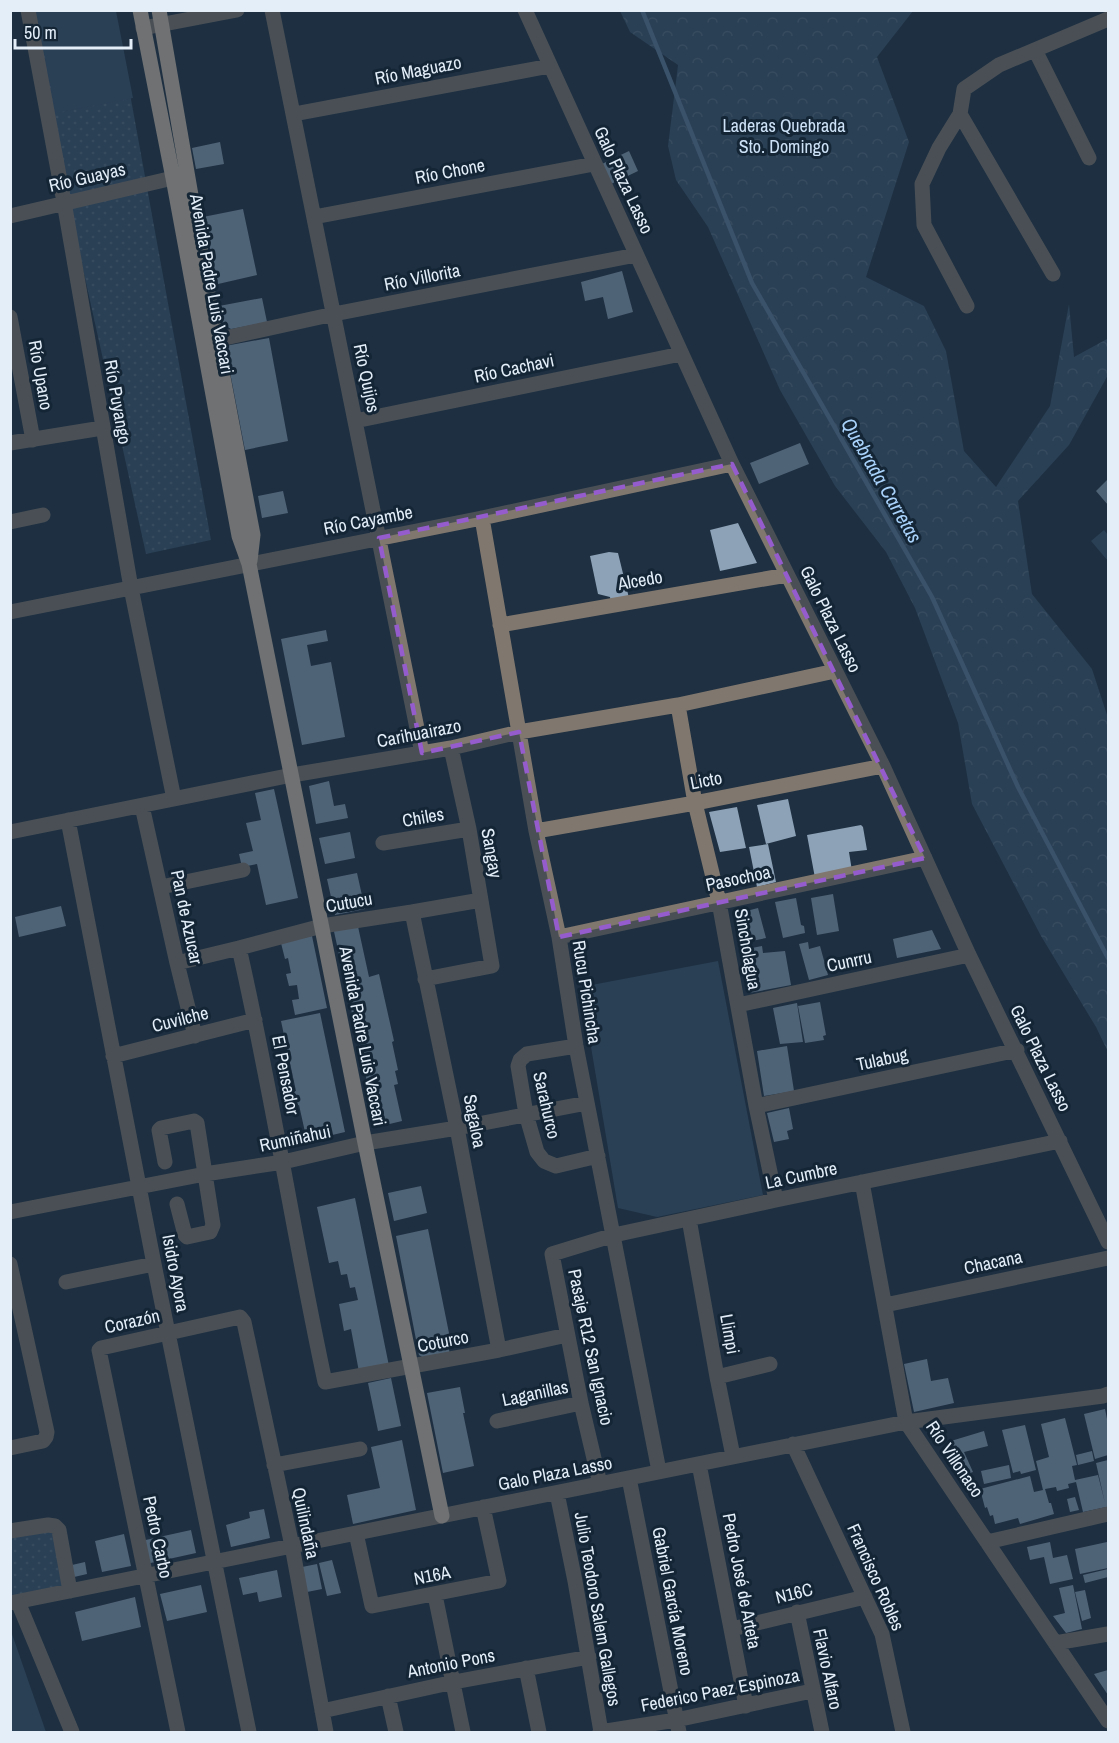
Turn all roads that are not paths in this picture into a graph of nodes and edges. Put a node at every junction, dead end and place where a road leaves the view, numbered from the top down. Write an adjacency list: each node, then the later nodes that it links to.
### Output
1 (28, 10): 17 (street, Río Puyango)
2 (140, 10): 9 (main road, Avenida Padre Luis Vaccari)
3 (237, 10): 7 (street)
4 (272, 10): 12 (street, Río Quijos)
5 (525, 10): 11 (street, Galo Plaza Lasso)
6 (1105, 10): 8 (street)
7 (161, 17): 9 (street); 25 (main road, Avenida Padre Luis Vaccari)
8 (1108, 18): 10 (street)
9 (143, 28): 16 (main road, Avenida Padre Luis Vaccari)
10 (1035, 50): 13 (street); 14 (street)
11 (550, 66): 12 (street, Río Maguazo); 15 (street, Galo Plaza Lasso)
12 (294, 114): 19 (street, Río Quijos)
13 (960, 114): 21 (street); 22 (street)
14 (1089, 158)
15 (594, 164): 19 (street, Río Chone); 20 (street, Galo Plaza Lasso)
16 (173, 178): 17 (street, Río Guayas); 37 (main road, Avenida Padre Luis Vaccari)
17 (64, 202): 18 (street, Río Guayas); 29 (street, Río Puyango)
18 (10, 216)
19 (314, 217): 23 (street, Río Quijos)
20 (636, 255): 23 (street, Río Villorita); 26 (street, Galo Plaza Lasso)
21 (1053, 274)
22 (967, 306)
23 (334, 314): 25 (street, Río Villorita); 28 (street, Río Quijos)
24 (10, 317): 27 (street, Río Upano)
25 (216, 340): 37 (main road, Avenida Padre Luis Vaccari)
26 (681, 354): 28 (street, Río Cachavi); 32 (street, Galo Plaza Lasso)
27 (15, 366): 30 (street, Río Upano)
28 (355, 421): 36 (street, Río Quijos)
29 (102, 428): 30 (street); 39 (street, Río Puyango)
30 (33, 440): 31 (street)
31 (10, 443)
32 (732, 464): 34 (street, Río Cayambe); 38 (street, Galo Plaza Lasso)
33 (44, 515): 35 (street)
34 (482, 518): 36 (street, Río Cayambe); 41 (street, Rucu Pichincha)
35 (10, 522)
36 (379, 538): 37 (street, Río Cayambe); 46 (street, Río Quijos)
37 (249, 564): 39 (street, Río Cayambe); 48 (main road, Avenida Padre Luis Vaccari)
38 (787, 575): 41 (street, Alcedo); 42 (street, Galo Plaza Lasso)
39 (131, 588): 40 (street, Río Cayambe); 49 (street, Río Puyango)
40 (10, 612)
41 (500, 625): 44 (street, Rucu Pichincha)
42 (835, 671): 43 (street, Carihuairazo); 47 (street, Galo Plaza Lasso)
43 (678, 705): 44 (street, Carihuairazo); 50 (street, Sincholagua)
44 (519, 732): 45 (street, Carihuairazo); 54 (street, Rucu Pichincha)
45 (451, 748): 46 (street, Carihuairazo); 53 (street, Sangay)
46 (423, 753): 48 (street, Carihuairazo)
47 (883, 766): 50 (street, Licto); 57 (street, Galo Plaza Lasso)
48 (292, 775): 49 (street, Carihuairazo); 63 (main road, Avenida Padre Luis Vaccari)
49 (174, 799): 51 (street, Carihuairazo)
50 (695, 803): 54 (street, Licto); 61 (street, Sincholagua)
51 (142, 806): 52 (street, Carihuairazo); 59 (street, Pan de Azucar)
52 (68, 820): 55 (street, Carihuairazo); 74 (street, Isidro Ayora)
53 (469, 829): 56 (street, Chiles); 60 (street, Sangay)
54 (536, 831): 64 (street, Rucu Pichincha)
55 (10, 832)
56 (383, 843)
57 (925, 858): 61 (street, Pasochoa); 66 (street, Galo Plaza Lasso)
58 (243, 870): 59 (street)
59 (161, 887): 67 (street, Pan de Azucar)
60 (481, 900): 62 (street, Cutucu); 68 (street, Sangay)
61 (719, 902): 64 (street, Pasochoa); 69 (street, Sincholagua)
62 (406, 913): 63 (street, Cutucu); 68 (street, Sagaloa)
63 (322, 926): 65 (street, Cutucu); 80 (main road, Avenida Padre Luis Vaccari)
64 (559, 937): 72 (street, Rucu Pichincha)
65 (239, 948): 67 (street); 70 (street, El Pensador)
66 (969, 955): 69 (street, Cunrru); 73 (street, Galo Plaza Lasso)
67 (177, 963): 71 (street, Pan de Azucar)
68 (425, 979): 78 (street, Sagaloa)
69 (738, 1005): 76 (street, Sincholagua)
70 (255, 1020): 71 (street, Cuvilche); 83 (street, El Pensador)
71 (195, 1036): 74 (street, Cuvilche)
72 (576, 1046): 75 (street, Rucu Pichincha); 77 (street, Sarahurco)
73 (1017, 1050): 76 (street, Tulabug); 79 (street, Galo Plaza Lasso)
74 (113, 1056): 86 (street, Isidro Ayora)
75 (587, 1102): 77 (street, Rumiñahui); 81 (street, Rucu Pichincha)
76 (756, 1106): 87 (street, Sincholagua)
77 (526, 1114): 78 (street, Rumiñahui); 81 (street, Sarahurco)
78 (457, 1128): 80 (street, Rumiñahui); 103 (street, Sagaloa)
79 (1060, 1142): 85 (street, La Cumbre); 92 (street, Galo Plaza Lasso)
80 (364, 1143): 83 (street, Rumiñahui); 105 (main road, Avenida Padre Luis Vaccari)
81 (598, 1156): 91 (street, Rucu Pichincha)
82 (165, 1162): 84 (street)
83 (283, 1162): 84 (street, Rumiñahui); 107 (street, El Pensador)
84 (205, 1174): 86 (street, Rumiñahui); 88 (street)
85 (862, 1182): 87 (street, La Cumbre); 98 (street, Río Villonaco)
86 (139, 1186): 89 (street, Rumiñahui); 96 (street, Isidro Ayora)
87 (776, 1200): 90 (street, La Cumbre)
88 (177, 1204)
89 (10, 1212)
90 (689, 1219): 91 (street, La Cumbre); 106 (street, Llimpi)
91 (614, 1235): 93 (street, La Cumbre); 118 (street, Rucu Pichincha)
92 (1108, 1242)
93 (552, 1254): 101 (street, Pasaje R12 San Ignacio)
94 (1108, 1258): 98 (street, Chacana)
95 (10, 1264): 113 (street)
96 (154, 1264): 97 (street); 100 (street, Isidro Ayora)
97 (66, 1282)
98 (885, 1305): 111 (street, Río Villonaco)
99 (244, 1322): 100 (street, Corazón); 117 (street, Quilindaña)
100 (168, 1332): 102 (street, Corazón); 129 (street, Isidro Ayora)
101 (567, 1335): 103 (street, Coturco); 109 (street, Pasaje R12 San Ignacio)
102 (99, 1350): 130 (street, Pedro Carbo)
103 (499, 1350): 105 (street, Coturco)
104 (770, 1364): 106 (street)
105 (411, 1366): 107 (street, Coturco); 124 (main road, Avenida Padre Luis Vaccari)
106 (717, 1377): 115 (street, Llimpi)
107 (325, 1382)
108 (1108, 1394): 111 (street, Galo Plaza Lasso)
109 (581, 1403): 110 (street, Laganillas); 120 (street, Pasaje R12 San Ignacio)
110 (497, 1421)
111 (906, 1422): 112 (street, Galo Plaza Lasso); 127 (street, Río Villonaco)
112 (793, 1444): 115 (street, Galo Plaza Lasso); 133 (street, Francisco Robles)
113 (10, 1448)
114 (360, 1449): 117 (street)
115 (733, 1456): 116 (street, Galo Plaza Lasso)
116 (699, 1464): 118 (street, Galo Plaza Lasso); 136 (street, Pedro José de Arteta)
117 (274, 1465): 128 (street, Quilindaña)
118 (659, 1472): 119 (street, Galo Plaza Lasso)
119 (629, 1478): 120 (street, Galo Plaza Lasso); 147 (street, Gabriel García Moreno)
120 (600, 1484): 121 (street, Galo Plaza Lasso)
121 (557, 1493): 122 (street, Galo Plaza Lasso); 139 (street, Julio Teodoro Salem Gallegos)
122 (483, 1507): 124 (street, Galo Plaza Lasso); 132 (street, N16A)
123 (1108, 1514): 127 (street)
124 (442, 1516): 126 (street, Galo Plaza Lasso)
125 (10, 1531): 131 (street)
126 (356, 1533): 128 (street, Galo Plaza Lasso); 132 (street, N16A)
127 (987, 1542): 138 (street, Río Villonaco)
128 (292, 1546): 129 (street, Galo Plaza Lasso); 145 (street, Quilindaña)
129 (215, 1562): 130 (street, Galo Plaza Lasso); 150 (street, Isidro Ayora)
130 (146, 1575): 131 (street, Galo Plaza Lasso); 149 (street, Pedro Carbo)
131 (70, 1591): 134 (street, Galo Plaza Lasso)
132 (435, 1594): 141 (street)
133 (865, 1597): 135 (street, N16C); 157 (street, Francisco Robles)
134 (14, 1603): 148 (street)
135 (797, 1612): 136 (street, N16C); 142 (street, Flavio Alfaro)
136 (732, 1629): 144 (street, Pedro José de Arteta)
137 (1108, 1634): 138 (street)
138 (1055, 1643): 146 (street, Río Villonaco)
139 (588, 1657): 140 (street, Antonio Pons); 155 (street, Julio Teodoro Salem Gallegos)
140 (526, 1668): 141 (street, Antonio Pons); 154 (street)
141 (454, 1682): 143 (street, Antonio Pons); 153 (street)
142 (812, 1691): 144 (street, Federico Paez Espinoza); 156 (street, Flavio Alfaro)
143 (388, 1696): 145 (street, Antonio Pons); 152 (street)
144 (746, 1706): 147 (street, Federico Paez Espinoza)
145 (322, 1712): 151 (street, Quilindaña)
146 (1108, 1721)
147 (677, 1726): 155 (street, Federico Paez Espinoza)
148 (72, 1732)
149 (178, 1732)
150 (249, 1732)
151 (326, 1732)
152 (396, 1732)
153 (463, 1732)
154 (539, 1732)
155 (600, 1732)
156 (822, 1732)
157 (903, 1732)

